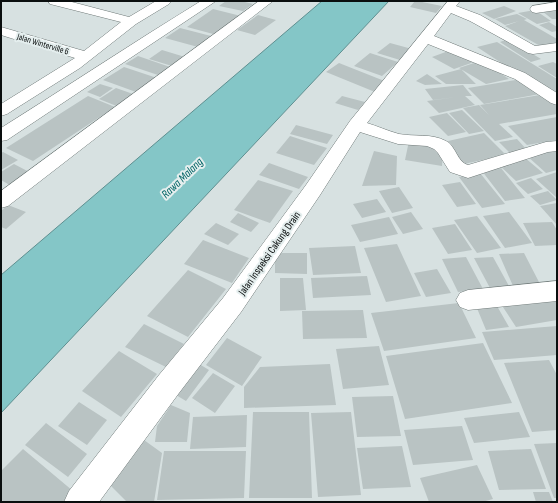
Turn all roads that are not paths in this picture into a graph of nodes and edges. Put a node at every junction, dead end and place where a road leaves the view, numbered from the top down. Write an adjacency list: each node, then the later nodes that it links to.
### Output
1 (54, 1): 8 (street)
2 (166, 1): 8 (street)
3 (210, 1): 18 (street)
4 (267, 1): 20 (street)
5 (452, 4): 10 (street, Jalan Inspeksi Cakung Drain); 11 (street)
6 (557, 6): 7 (street)
7 (536, 9)
8 (132, 21): 12 (street)
9 (1, 31): 12 (street, Jalan Winterville 6)
10 (426, 38): 15 (street); 17 (street, Jalan Inspeksi Cakung Drain)
11 (557, 47)
12 (84, 56): 14 (street)
13 (1, 91): 14 (street)
14 (21, 98): 16 (street)
15 (557, 100)
16 (1, 111)
17 (356, 125): 19 (street); 23 (street, Jalan Inspeksi Cakung Drain)
18 (1, 136)
19 (557, 146)
20 (1, 201)
21 (557, 291): 22 (street)
22 (468, 300)
23 (80, 502)

